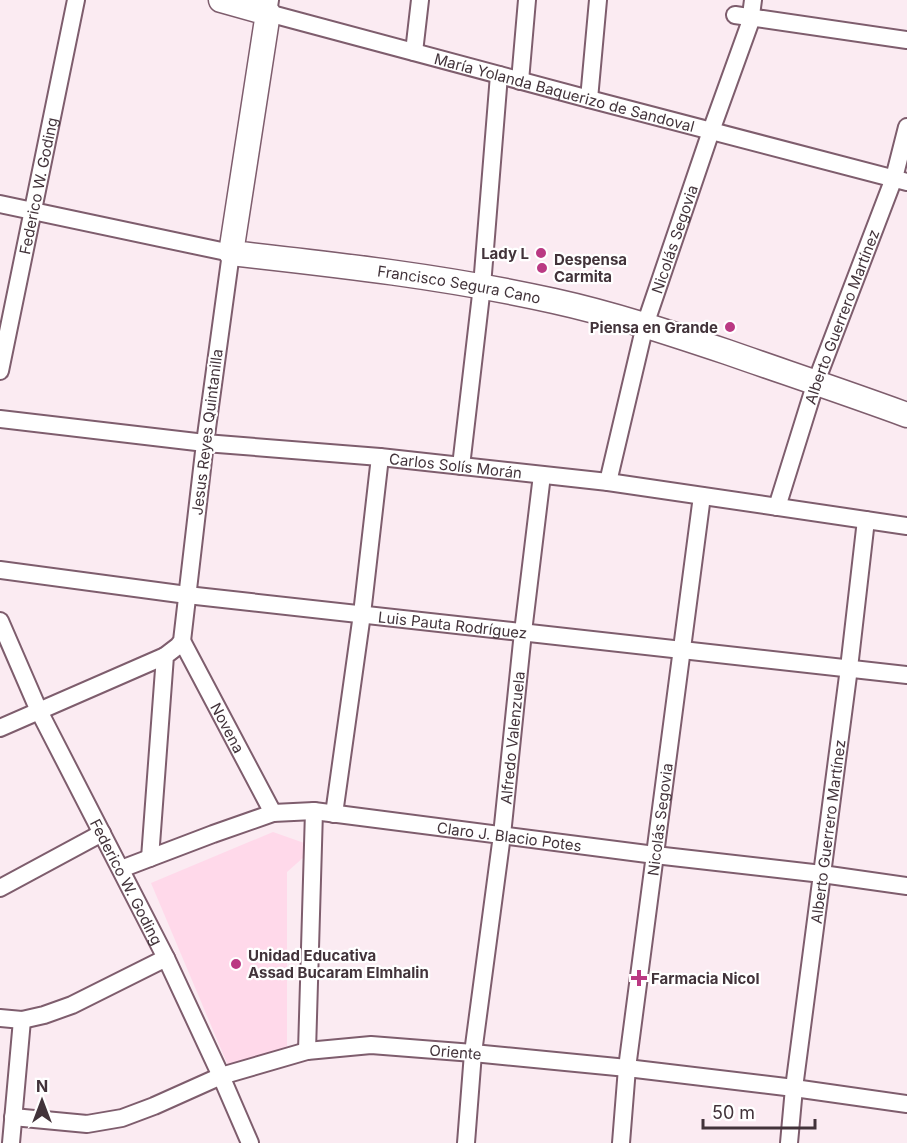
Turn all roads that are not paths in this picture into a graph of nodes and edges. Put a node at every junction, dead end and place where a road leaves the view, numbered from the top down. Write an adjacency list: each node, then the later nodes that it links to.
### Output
1 (76, 0): 17 (street, Federico W. Goding)
2 (221, 0): 6 (street, María Yolanda Baquerizo de Sandoval)
3 (420, 0): 9 (street)
4 (527, 0): 11 (street)
5 (598, 0): 12 (street)
6 (269, 6): 9 (street, María Yolanda Baquerizo de Sandoval); 18 (street, Jesus Reyes Quintanilla)
7 (747, 10): 8 (street); 14 (street, Nicolás Segovia)
8 (907, 40)
9 (414, 52): 10 (street, María Yolanda Baquerizo de Sandoval)
10 (498, 75): 11 (street, María Yolanda Baquerizo de Sandoval); 19 (street)
11 (520, 81): 12 (street, María Yolanda Baquerizo de Sandoval)
12 (589, 99): 14 (street, María Yolanda Baquerizo de Sandoval)
13 (907, 128): 15 (street, Alberto Guerrero Martínez)
14 (711, 131): 15 (street, María Yolanda Baquerizo de Sandoval); 20 (street, Nicolás Segovia)
15 (900, 180): 22 (street, Alberto Guerrero Martínez)
16 (0, 204): 17 (street, Francisco Segura Cano)
17 (32, 211): 18 (street, Francisco Segura Cano); 21 (street, Federico W. Goding)
18 (231, 253): 19 (street, Francisco Segura Cano); 25 (street, Jesus Reyes Quintanilla)
19 (482, 286): 20 (street, Francisco Segura Cano); 27 (street)
20 (645, 325): 22 (street, Francisco Segura Cano); 29 (street, Nicolás Segovia)
21 (0, 372)
22 (816, 382): 23 (street, Francisco Segura Cano); 31 (street, Alberto Guerrero Martínez)
23 (907, 415)
24 (0, 419): 25 (street, Carlos Solís Morán)
25 (205, 443): 26 (street, Carlos Solís Morán); 35 (street, Jesus Reyes Quintanilla)
26 (380, 457): 27 (street, Carlos Solís Morán); 36 (street)
27 (461, 466): 28 (street, Carlos Solís Morán)
28 (542, 475): 29 (street, Carlos Solís Morán); 38 (street, Alfredo Valenzuela)
29 (608, 482): 30 (street, Carlos Solís Morán)
30 (702, 496): 31 (street, Carlos Solís Morán); 40 (street, Nicolás Segovia)
31 (777, 507): 32 (street, Carlos Solís Morán)
32 (866, 520): 33 (street, Carlos Solís Morán); 42 (street, Alberto Guerrero Martínez)
33 (907, 526)
34 (0, 570): 35 (street, Luis Pauta Rodríguez)
35 (187, 595): 36 (street, Luis Pauta Rodríguez); 39 (street, Jesus Reyes Quintanilla)
36 (362, 615): 38 (street, Luis Pauta Rodríguez); 48 (street)
37 (0, 621): 44 (street, Federico W. Goding)
38 (523, 632): 40 (street, Luis Pauta Rodríguez); 50 (street, Alfredo Valenzuela)
39 (182, 641): 41 (street); 47 (street, Novena)
40 (681, 650): 42 (street, Luis Pauta Rodríguez); 51 (street, Nicolás Segovia)
41 (165, 656): 44 (street); 52 (street)
42 (849, 668): 43 (street, Luis Pauta Rodríguez); 54 (street, Alberto Guerrero Martínez)
43 (907, 675)
44 (39, 711): 45 (street); 49 (street, Federico W. Goding)
45 (0, 728)
46 (314, 811): 47 (street, Claro J. Blacio Potes); 48 (street, Claro J. Blacio Potes); 60 (street)
47 (273, 813): 52 (street, Claro J. Blacio Potes)
48 (334, 814): 50 (street, Claro J. Blacio Potes)
49 (102, 833): 53 (street, Federico W. Goding); 56 (street)
50 (502, 835): 51 (street, Claro J. Blacio Potes); 61 (street, Alfredo Valenzuela)
51 (655, 855): 54 (street, Claro J. Blacio Potes); 62 (street, Nicolás Segovia)
52 (150, 858): 53 (street, Claro J. Blacio Potes)
53 (121, 869): 57 (street, Federico W. Goding)
54 (822, 874): 55 (street, Claro J. Blacio Potes); 64 (street, Alberto Guerrero Martínez)
55 (907, 886)
56 (0, 888)
57 (166, 958): 59 (street); 63 (street, Federico W. Goding)
58 (0, 1018): 59 (street)
59 (22, 1020): 66 (street)
60 (307, 1051): 61 (street, Oriente); 63 (street, Oriente)
61 (473, 1053): 62 (street, Oriente); 69 (street, Alfredo Valenzuela)
62 (627, 1068): 64 (street, Oriente); 70 (street, Nicolás Segovia)
63 (221, 1076): 66 (street, Oriente); 68 (street, Federico W. Goding)
64 (794, 1088): 65 (street, Oriente); 71 (street, Alberto Guerrero Martínez)
65 (907, 1104)
66 (13, 1117): 67 (street)
67 (11, 1143)
68 (250, 1143)
69 (466, 1143)
70 (621, 1143)
71 (789, 1143)

